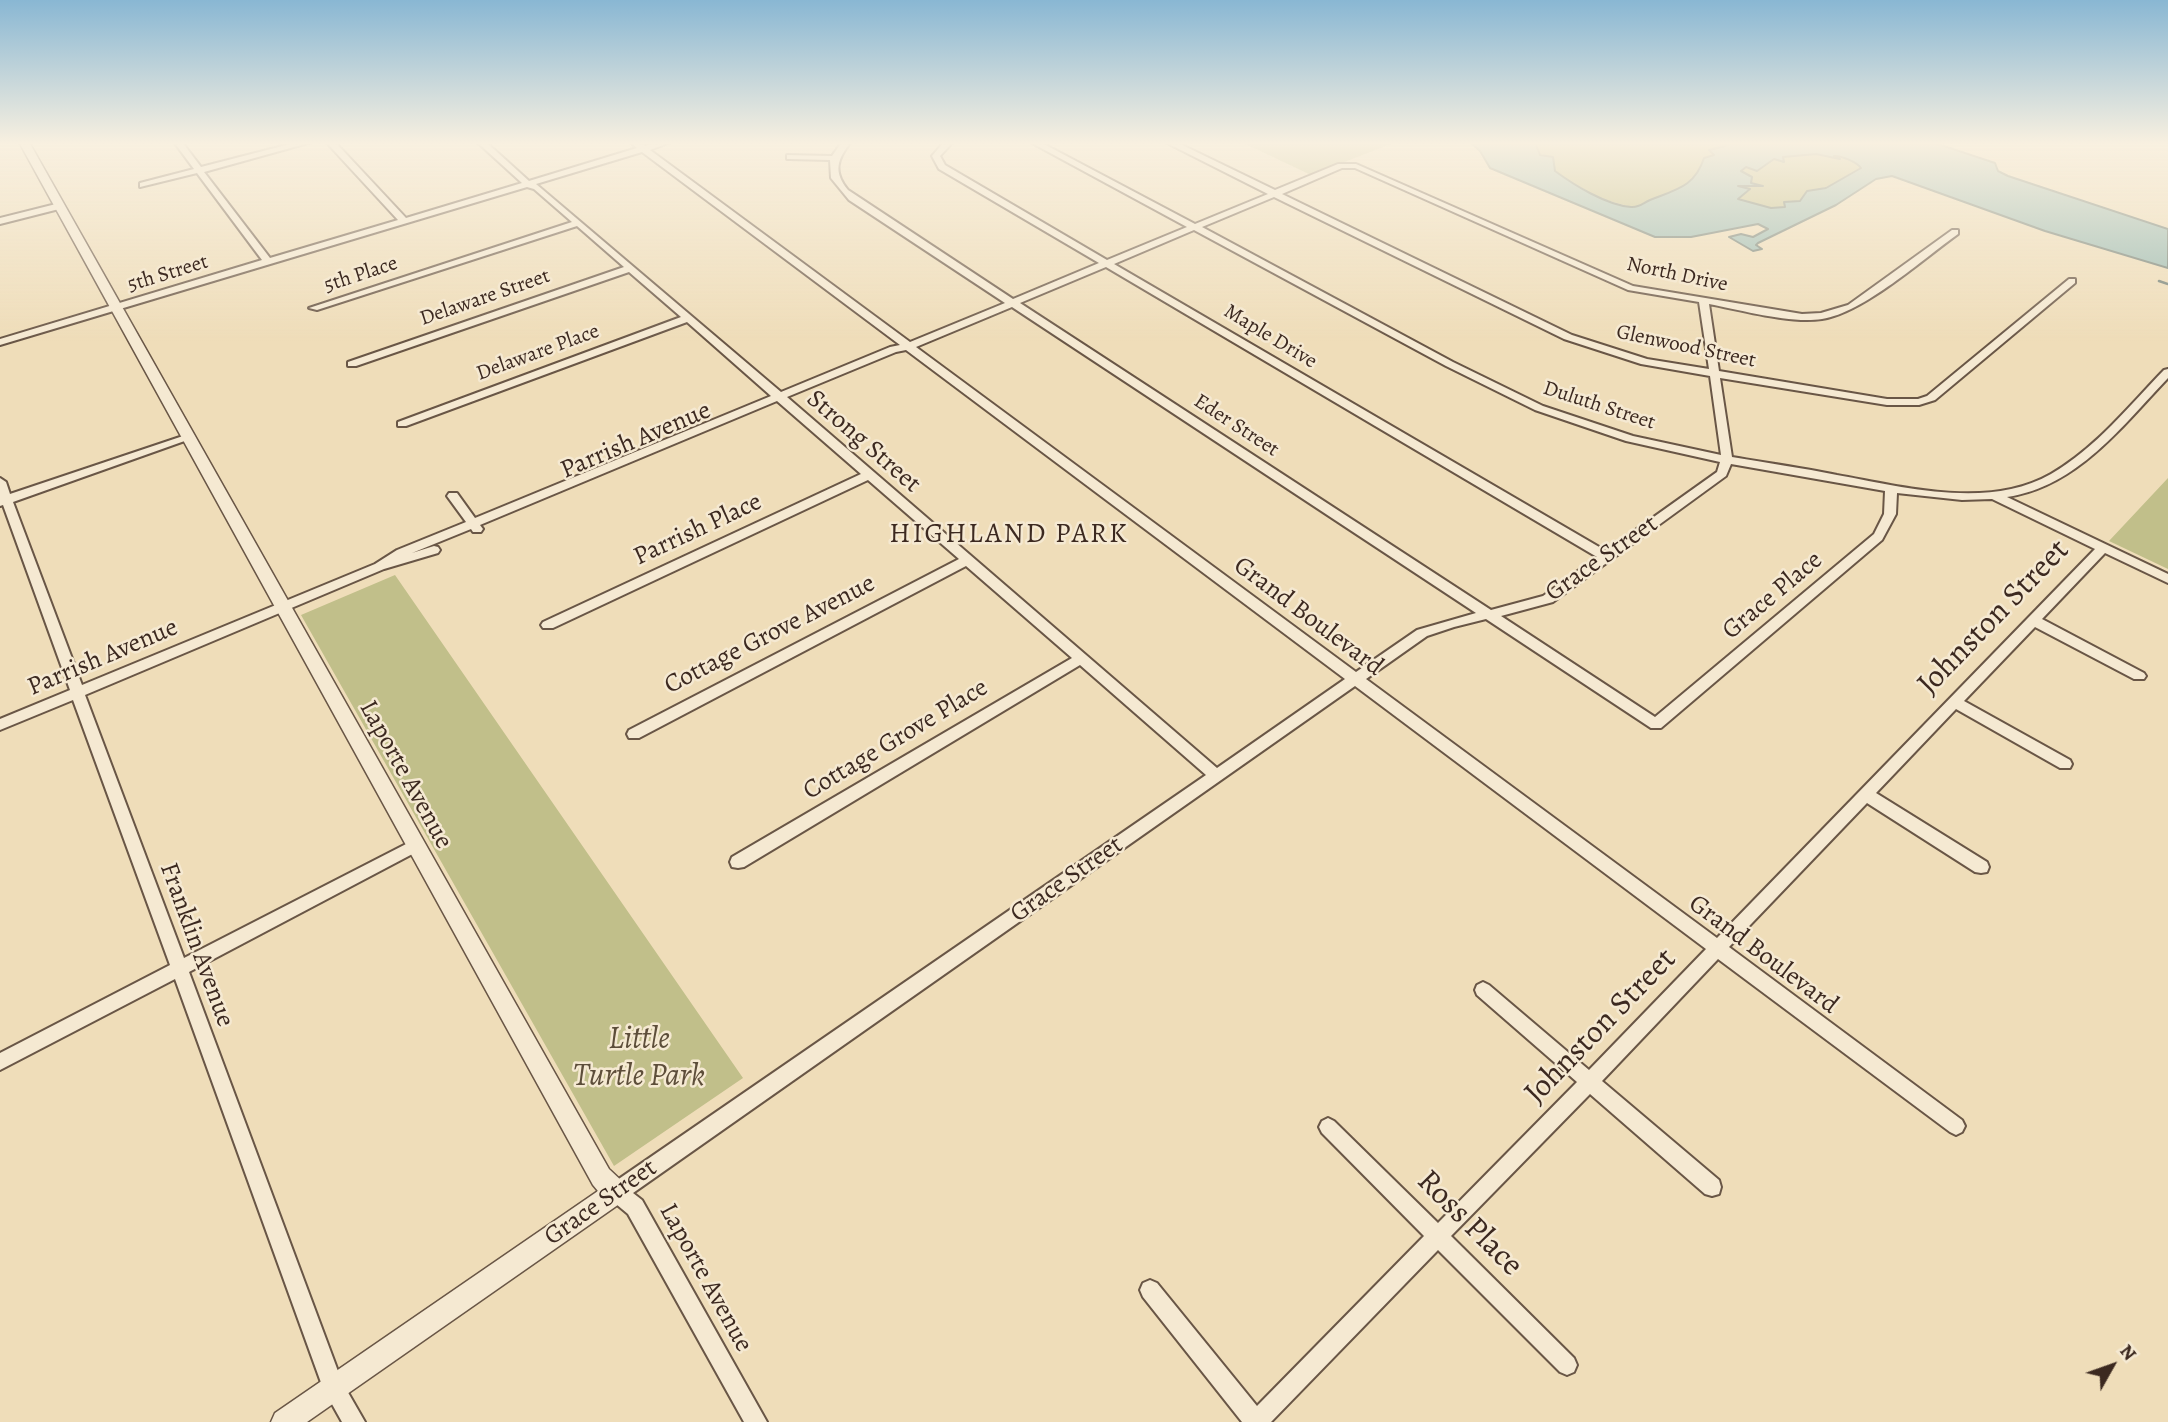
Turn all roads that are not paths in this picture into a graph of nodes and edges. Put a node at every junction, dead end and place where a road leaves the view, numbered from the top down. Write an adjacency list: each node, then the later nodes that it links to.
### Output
1 (51, 208): 14 (street)
2 (61, 208): 25 (street, Laporte Avenue)
3 (227, 208): 19 (street)
4 (392, 208): 15 (street)
5 (446, 208): 15 (street, 5th Street)
6 (562, 208): 16 (street, Strong Street)
7 (721, 208): 29 (street, Grand Boulevard)
8 (868, 208): 24 (street, Eder Street)
9 (1013, 208): 20 (street, Maple Drive)
10 (1160, 208): 17 (street, Duluth Street)
11 (1240, 208): 17 (street, Parrish Avenue)
12 (1304, 208): 32 (street, Glenwood Street)
13 (1446, 208): 23 (street, North Drive)
14 (0, 221)
15 (404, 221): 19 (street, 5th Street)
16 (579, 223): 21 (street, Strong Street); 26 (street, 5th Place)
17 (1195, 227): 20 (street, Parrish Avenue); 36 (street, Duluth Street)
18 (1955, 232): 23 (street, North Drive)
19 (268, 262): 25 (street, 5th Street)
20 (1108, 264): 24 (street, Parrish Avenue); 45 (street, Maple Drive)
21 (630, 268): 27 (street, Strong Street); 30 (street, Delaware Street)
22 (2072, 281): 32 (street, Glenwood Street)
23 (1704, 302): 32 (street)
24 (1013, 303): 29 (street, Parrish Avenue); 49 (street, Eder Street)
25 (116, 307): 28 (street, 5th Street); 35 (street, Laporte Avenue)
26 (314, 308)
27 (688, 318): 33 (street, Strong Street); 34 (street, Delaware Place)
28 (0, 342)
29 (907, 347): 33 (street, Parrish Avenue); 54 (street, Grand Boulevard)
30 (352, 364)
31 (2168, 372): 40 (street, Duluth Street)
32 (1714, 374): 36 (street)
33 (781, 400): 37 (street, Strong Street); 43 (street, Parrish Avenue)
34 (402, 425)
35 (187, 438): 42 (street); 48 (street, Laporte Avenue)
36 (1727, 459): 39 (street, Duluth Street); 45 (street, Grace Street)
37 (867, 476): 46 (street, Strong Street); 51 (street, Parrish Place)
38 (0, 482): 42 (street, Franklin Avenue)
39 (1890, 488): 40 (street, Duluth Street); 57 (street, Grace Place)
40 (1992, 494): 44 (street)
41 (453, 496): 43 (street)
42 (3, 501): 55 (street, Franklin Avenue)
43 (476, 527): 48 (street, Parrish Avenue)
44 (2102, 549): 47 (street); 50 (street, Johnston Street)
45 (1606, 557): 49 (street, Grace Street)
46 (966, 561): 52 (street, Strong Street); 59 (street, Cottage Grove Avenue)
47 (2168, 579)
48 (282, 608): 55 (street, Parrish Avenue); 63 (street, Laporte Avenue)
49 (1488, 614): 54 (street, Grace Street); 57 (street, Eder Street)
50 (2034, 621): 53 (street); 56 (street, Johnston Street)
51 (548, 625)
52 (1080, 659): 61 (street, Strong Street); 64 (street, Cottage Grove Place)
53 (2139, 676)
54 (1354, 680): 61 (street, Grace Street); 66 (street, Grand Boulevard)
55 (77, 693): 58 (street, Parrish Avenue); 67 (street, Franklin Avenue)
56 (1955, 702): 60 (street); 62 (street, Johnston Street)
57 (1656, 724)
58 (0, 725)
59 (634, 734)
60 (2065, 764)
61 (1217, 776): 74 (street, Grace Street)
62 (1867, 795): 65 (street); 66 (street, Johnston Street)
63 (415, 846): 67 (street); 74 (street, Laporte Avenue)
64 (738, 862)
65 (1981, 867)
66 (1718, 949): 70 (street, Johnston Street); 71 (street, Grand Boulevard)
67 (179, 969): 69 (street); 78 (street, Franklin Avenue)
68 (1483, 990): 70 (street)
69 (0, 1062)
70 (1589, 1082): 73 (street); 75 (street, Johnston Street)
71 (1956, 1126)
72 (1328, 1127): 75 (street, Ross Place)
73 (1712, 1187)
74 (617, 1192): 78 (street, Grace Street); 81 (street, Laporte Avenue)
75 (1440, 1236): 77 (street, Ross Place); 82 (street, Johnston Street)
76 (1150, 1290): 82 (street)
77 (1567, 1365)
78 (334, 1388): 79 (street, Grace Street); 80 (street, Franklin Avenue)
79 (285, 1422)
80 (354, 1422)
81 (756, 1422)
82 (1256, 1422)

